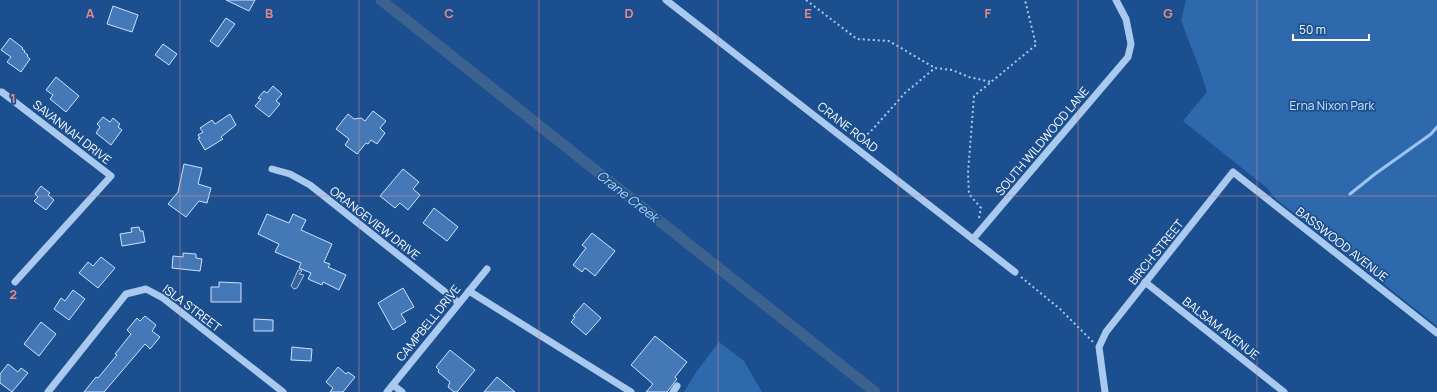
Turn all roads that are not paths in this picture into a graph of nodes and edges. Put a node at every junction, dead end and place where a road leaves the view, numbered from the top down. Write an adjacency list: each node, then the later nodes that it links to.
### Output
1 (666, 0): 6 (street, CRANE ROAD)
2 (1116, 0): 6 (street, SOUTH WILDWOOD LANE)
3 (0, 92): 9 (street, SAVANNAH DRIVE)
4 (272, 170): 12 (street, ORANGEVIEW DRIVE)
5 (1233, 172): 10 (street, BIRCH STREET); 13 (street, BASSWOOD AVENUE)
6 (974, 239): 8 (street, CRANE ROAD)
7 (487, 269): 11 (street, CAMPBELL DRIVE)
8 (1015, 272)
9 (15, 282)
10 (1145, 282): 22 (street, BIRCH STREET); 23 (street, BALSAM AVENUE)
11 (469, 291): 12 (street, CAMPBELL DRIVE); 20 (street)
12 (459, 303): 14 (street, CAMPBELL DRIVE)
13 (1437, 333)
14 (393, 385): 18 (street, CAMPBELL DRIVE); 19 (street)
15 (677, 386): 21 (street)
16 (48, 392): 17 (street, ISLA STREET)
17 (283, 392)
18 (387, 392)
19 (402, 392)
20 (631, 392)
21 (673, 392)
22 (1105, 392)
23 (1284, 392)

